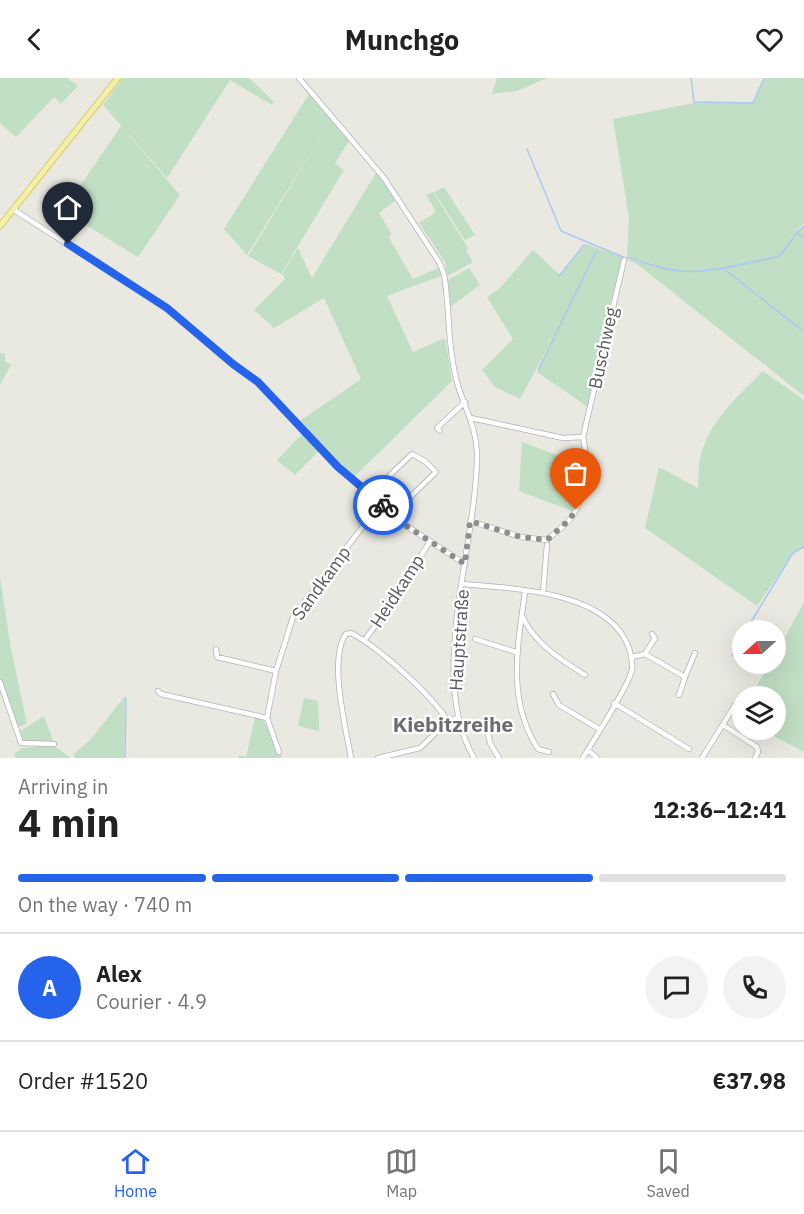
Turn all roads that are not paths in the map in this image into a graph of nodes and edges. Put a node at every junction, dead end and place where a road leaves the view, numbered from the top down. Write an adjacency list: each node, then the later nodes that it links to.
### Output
1 (118, 78): 3 (main road)
2 (298, 78): 6 (street, Hauptstraße)
3 (14, 210): 4 (main road); 11 (street)
4 (0, 226)
5 (624, 260): 9 (street, Buschweg)
6 (465, 402): 7 (street, Hauptstraße); 8 (street)
7 (471, 418): 9 (street); 12 (street, Hauptstraße)
8 (440, 431)
9 (583, 436): 12 (street, Buschweg)
10 (395, 491): 10 (street); 11 (street, Sandkamp)
11 (381, 503): 13 (street); 28 (street, Sandkamp)
12 (470, 521): 15 (street, Hauptstraße)
13 (430, 541): 15 (street); 22 (street, Heidkamp)
14 (547, 545): 18 (street)
15 (465, 564): 16 (street, Hauptstraße)
16 (463, 584): 17 (street); 38 (street, Hauptstraße)
17 (525, 591): 18 (street); 19 (street)
18 (543, 592): 27 (street)
19 (522, 616): 24 (street); 29 (street)
20 (652, 634): 26 (street)
21 (475, 639): 24 (street)
22 (364, 641): 39 (street); 49 (street)
23 (216, 649): 28 (street)
24 (516, 652): 47 (street)
25 (695, 653): 30 (street)
26 (645, 654): 27 (street); 30 (street)
27 (632, 657): 35 (street)
28 (276, 671): 37 (street, Sandkamp)
29 (585, 675)
30 (685, 677): 34 (street)
31 (0, 682): 43 (street)
32 (158, 691): 37 (street)
33 (553, 694): 41 (street)
34 (679, 695)
35 (614, 703): 41 (street); 44 (street)
36 (732, 710): 40 (street)
37 (267, 718): 46 (street)
38 (458, 718): 39 (street); 48 (street, Hauptstraße)
39 (448, 721): 51 (street)
40 (723, 725): 55 (street); 56 (street)
41 (599, 729): 45 (street)
42 (488, 733): 52 (street)
43 (54, 744)
44 (689, 749)
45 (588, 750): 53 (street); 54 (street)
46 (279, 752)
47 (549, 752)
48 (471, 757)
49 (351, 758): 50 (street)
50 (359, 758)
51 (378, 758)
52 (499, 758)
53 (583, 758)
54 (597, 758)
55 (702, 758)
56 (755, 758)

